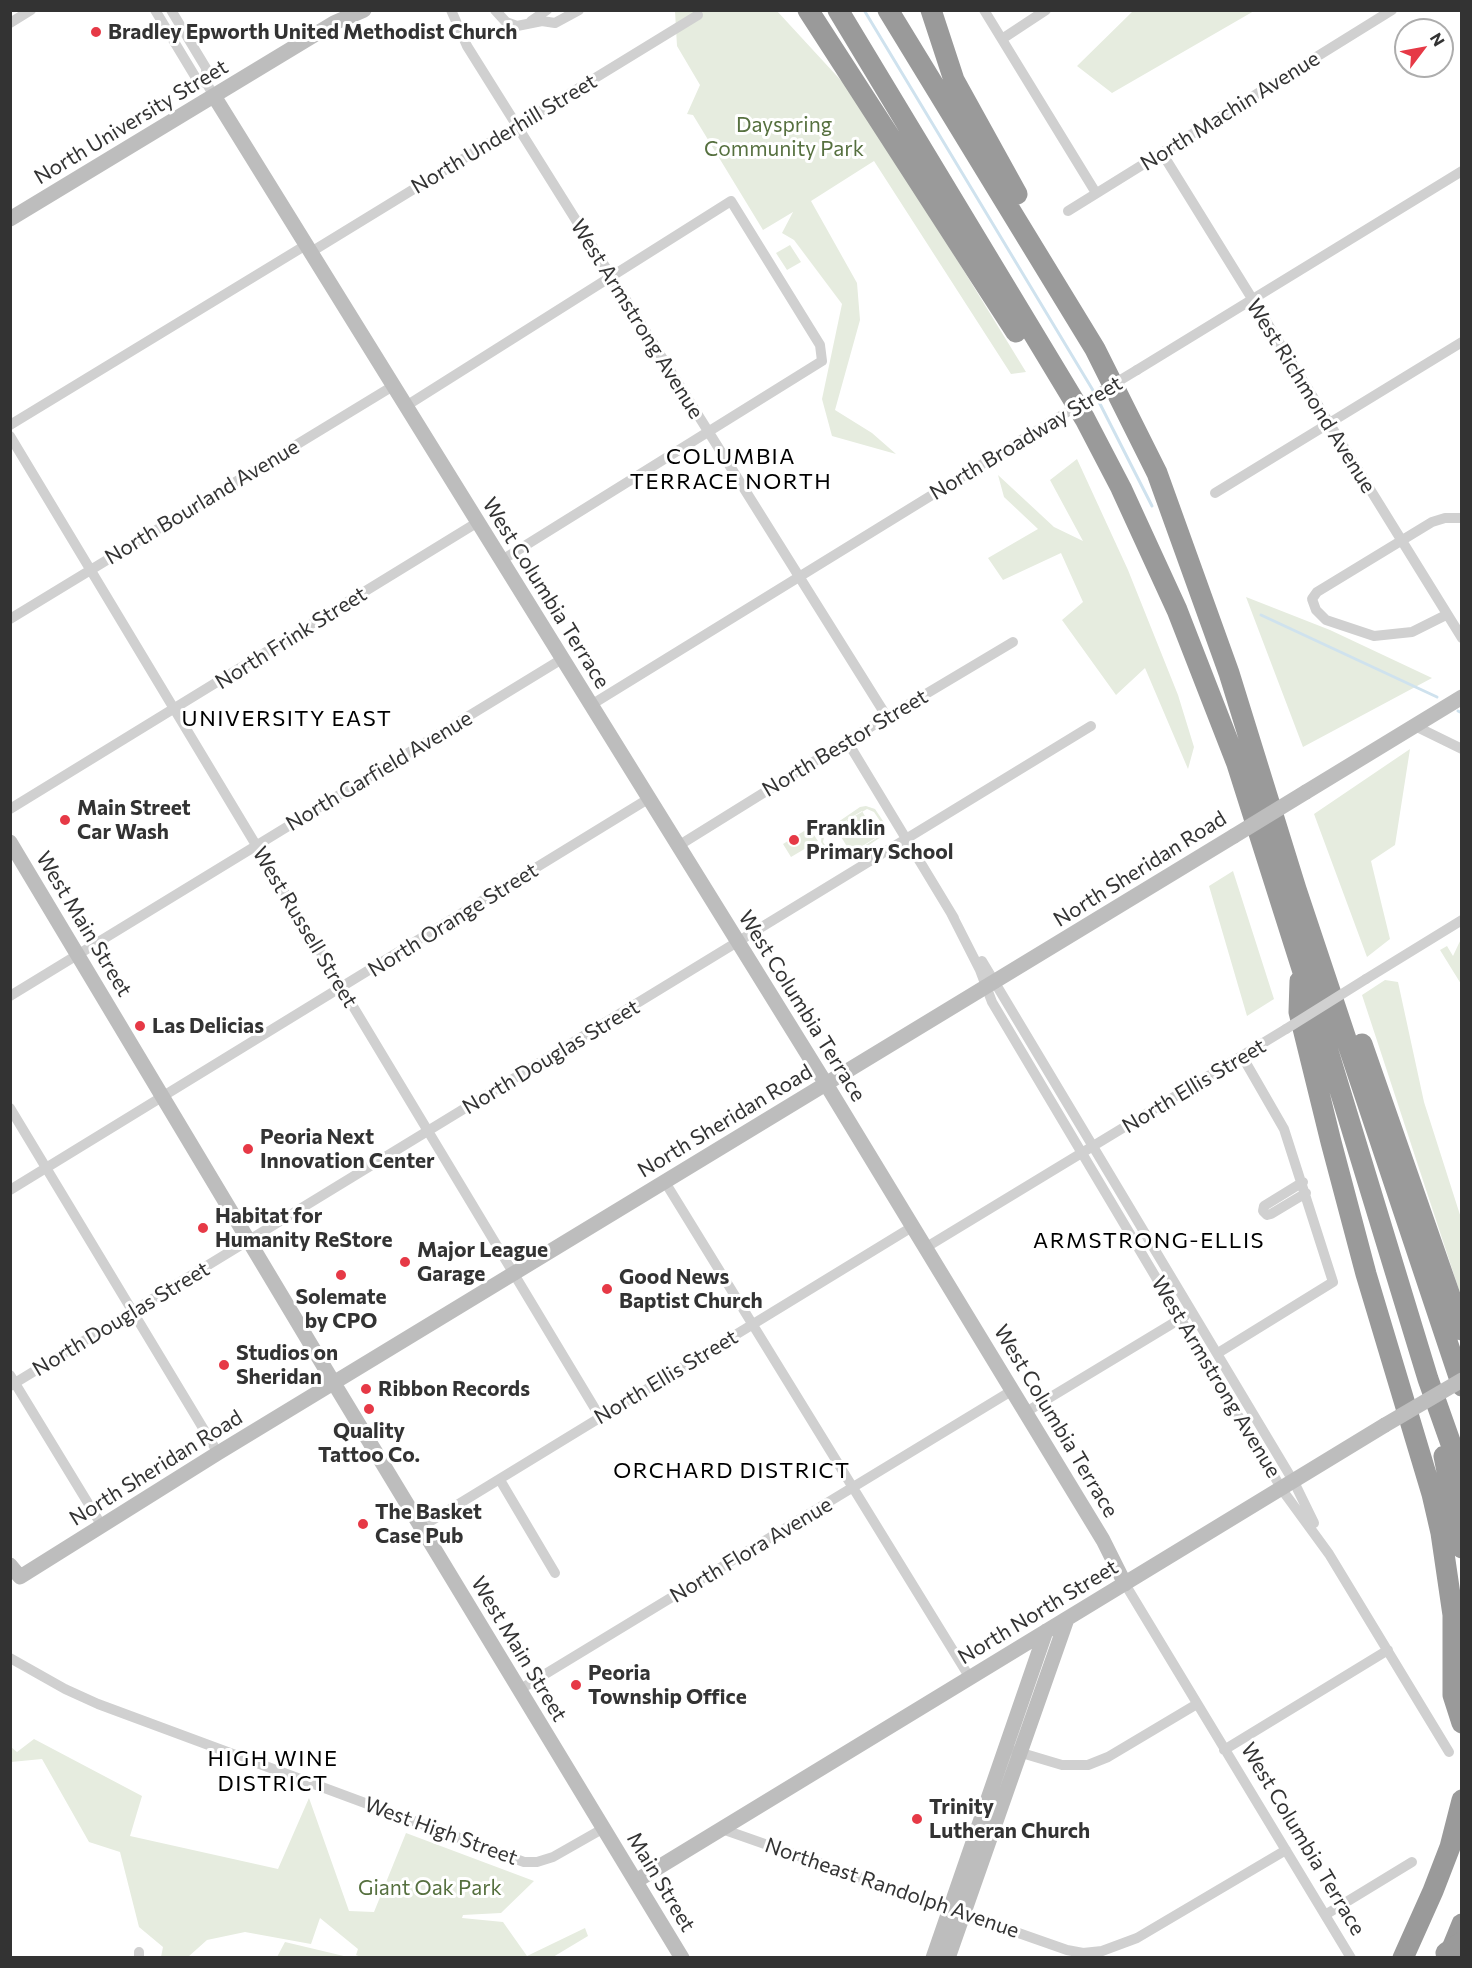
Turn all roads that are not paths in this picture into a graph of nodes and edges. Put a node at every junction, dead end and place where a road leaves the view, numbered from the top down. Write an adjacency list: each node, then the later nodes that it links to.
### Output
1 (31, 10): 18 (street)
2 (155, 10): 22 (street, West Columbia Terrace)
3 (171, 10): 22 (street, West Columbia Terrace)
4 (349, 10): 19 (street, North University Street)
5 (364, 10): 19 (street, North University Street)
6 (451, 10): 23 (street, West Armstrong Avenue)
7 (547, 10): 20 (street)
8 (579, 10): 20 (street)
9 (808, 10): 40 (highway)
10 (836, 10): 40 (highway)
11 (888, 10): 30 (highway)
12 (931, 10): 30 (highway)
13 (984, 10): 21 (street)
14 (1046, 10): 21 (street)
15 (1392, 10): 24 (street, North Machin Avenue)
16 (495, 11): 20 (street)
17 (698, 15): 23 (street, North Underhill Street)
18 (10, 23)
19 (334, 23): 22 (street, North University Street)
20 (525, 25)
21 (1002, 39): 26 (street)
22 (211, 90): 28 (street, North University Street); 29 (street, West Columbia Terrace)
23 (517, 126): 29 (street, North Underhill Street); 31 (street, West Armstrong Avenue)
24 (1162, 153): 26 (street, North Machin Avenue); 32 (street, West Richmond Avenue)
25 (1461, 171): 32 (street, North Broadway Street)
26 (1096, 194): 27 (street, North Machin Avenue)
27 (1068, 211)
28 (10, 219)
29 (308, 249): 34 (street, West Columbia Terrace); 37 (street, North Underhill Street)
30 (1044, 264): 67 (highway)
31 (611, 276): 35 (street); 38 (street, West Armstrong Avenue); 38 (street)
32 (1252, 300): 36 (street, West Richmond Avenue); 47 (street, North Broadway Street, bridge)
33 (1461, 342): 36 (street)
34 (393, 386): 35 (street, West Columbia Terrace); 46 (street, North Bourland Avenue)
35 (406, 406): 43 (street, West Columbia Terrace)
36 (1328, 424): 41 (street); 44 (street, West Richmond Avenue)
37 (10, 425)
38 (708, 434): 45 (street); 47 (street, West Armstrong Avenue)
39 (10, 436): 46 (street, West Russell Street)
40 (1121, 488): 71 (highway)
41 (1215, 493)
42 (1461, 518): 44 (street)
43 (478, 522): 45 (street, West Columbia Terrace); 55 (street, North Frink Street)
44 (1401, 541): 48 (street, West Richmond Avenue); 48 (street)
45 (502, 560): 52 (street, West Columbia Terrace)
46 (92, 570): 49 (street, North Bourland Avenue); 55 (street, West Russell Street)
47 (798, 578): 54 (street, North Broadway Street); 56 (street, West Armstrong Avenue)
48 (1446, 615): 50 (street, West Richmond Avenue)
49 (10, 619)
50 (1461, 638)
51 (1013, 642): 56 (street, North Bestor Street)
52 (562, 659): 54 (street, West Columbia Terrace); 65 (street, North Garfield Avenue)
53 (1461, 697): 58 (street, North Sheridan Road)
54 (591, 705): 61 (street, West Columbia Terrace)
55 (175, 710): 62 (street, North Frink Street); 65 (street, West Russell Street)
56 (887, 717): 59 (street, North Bestor Street)
57 (1091, 726): 63 (street, North Douglas Street)
58 (1415, 726): 60 (street); 72 (street, North Sheridan Road, bridge)
59 (847, 741): 63 (street, West Armstrong Avenue); 66 (street, North Bestor Street)
60 (1461, 749)
61 (648, 798): 66 (street, West Columbia Terrace); 73 (street, North Orange Street)
62 (10, 809)
63 (906, 839): 69 (street, North Douglas Street); 72 (street, West Armstrong Avenue)
64 (10, 842): 70 (street, West Main Street)
65 (256, 846): 70 (street, North Garfield Avenue); 73 (street, West Russell Street)
66 (678, 846): 69 (street, West Columbia Terrace)
67 (1296, 889): 93 (highway); 99 (highway)
68 (1461, 920): 75 (street, North Ellis Street, bridge)
69 (737, 942): 76 (street, West Columbia Terrace); 79 (street, North Douglas Street)
70 (78, 955): 74 (street, North Garfield Avenue); 77 (street, West Main Street)
71 (1300, 966): 95 (highway); 121 (highway)
72 (991, 985): 76 (street, North Sheridan Road); 80 (street, West Armstrong Avenue); 81 (street, West Armstrong Avenue)
73 (341, 989): 77 (street, North Orange Street); 79 (street, West Russell Street)
74 (10, 996)
75 (1242, 1056): 80 (street, North Ellis Street); 94 (street)
76 (826, 1084): 83 (street, North Sheridan Road); 85 (street, West Columbia Terrace)
77 (163, 1097): 82 (street, North Orange Street); 86 (street, West Main Street)
78 (10, 1108): 82 (street)
79 (427, 1132): 86 (street, North Douglas Street); 88 (street, West Russell Street)
80 (1094, 1147): 81 (street, North Ellis Street); 89 (street, West Armstrong Avenue)
81 (1082, 1154): 87 (street, North Ellis Street); 91 (street, West Armstrong Avenue)
82 (46, 1167): 84 (street, North Orange Street); 90 (street)
83 (665, 1182): 88 (street, North Sheridan Road); 92 (street)
84 (10, 1190)
85 (912, 1227): 87 (street, West Columbia Terrace); 92 (street, North Ellis Street)
86 (248, 1240): 90 (street, North Douglas Street); 98 (street, West Main Street)
87 (925, 1248): 100 (street, West Columbia Terrace)
88 (513, 1275): 98 (street, North Sheridan Road); 102 (street, West Russell Street)
89 (1193, 1311): 91 (street); 94 (street, West Armstrong Avenue)
90 (132, 1312): 97 (street, North Douglas Street); 103 (street)
91 (1181, 1318): 101 (street); 106 (street, West Armstrong Avenue)
92 (752, 1325): 102 (street, North Ellis Street); 107 (street)
93 (1461, 1330)
94 (1218, 1353): 106 (street, West Armstrong Avenue)
95 (1428, 1379): 104 (highway); 110 (highway)
96 (1461, 1380): 106 (street, North North Street, bridge)
97 (12, 1381): 108 (street)
98 (334, 1384): 103 (street, North Sheridan Road); 109 (street, West Main Street)
99 (1461, 1386)
100 (1013, 1390): 101 (street, West Columbia Terrace); 107 (street, North Flora Avenue)
101 (1026, 1412): 113 (street, West Columbia Terrace)
102 (600, 1418): 105 (street, North Ellis Street)
103 (218, 1453): 108 (street, North Sheridan Road)
104 (1461, 1475)
105 (500, 1480): 109 (street, North Ellis Street); 111 (street)
106 (1288, 1485): 113 (street, North North Street); 116 (street, West Armstrong Avenue)
107 (852, 1488): 118 (street); 119 (street, North Flora Avenue)
108 (102, 1526): 112 (street, North Sheridan Road)
109 (421, 1527): 119 (street, West Main Street)
110 (1461, 1548)
111 (555, 1573)
112 (14, 1575)
113 (1125, 1584): 114 (street, North North Street); 120 (street, West Columbia Terrace)
114 (1067, 1619): 115 (street, North North Street); 123 (street)
115 (1046, 1632): 118 (street, North North Street); 123 (street)
116 (1388, 1650): 122 (street); 124 (street, West Armstrong Avenue)
117 (10, 1658): 126 (street, West High Street)
118 (970, 1678): 127 (street, North North Street)
119 (519, 1690): 126 (street, West Main Street)
120 (1197, 1704): 122 (street, West Columbia Terrace); 123 (street)
121 (1461, 1722)
122 (1224, 1750): 128 (street, West Columbia Terrace)
123 (1013, 1751): 131 (street)
124 (1449, 1752)
125 (1461, 1800): 139 (highway)
126 (604, 1828): 130 (street, Main Street)
127 (722, 1829): 130 (street, North North Street); 131 (street, Northeast Randolph Avenue)
128 (1286, 1850): 131 (street, Northeast Randolph Avenue); 132 (street, West Columbia Terrace)
129 (1412, 1862): 132 (street)
130 (636, 1881): 135 (street, Main Street)
131 (957, 1911): 136 (street); 137 (street)
132 (1325, 1915): 138 (street, West Columbia Terrace)
133 (1461, 1924): 134 (highway)
134 (1447, 1954)
135 (682, 1958)
136 (933, 1958)
137 (948, 1958)
138 (1351, 1958)
139 (1403, 1958)

